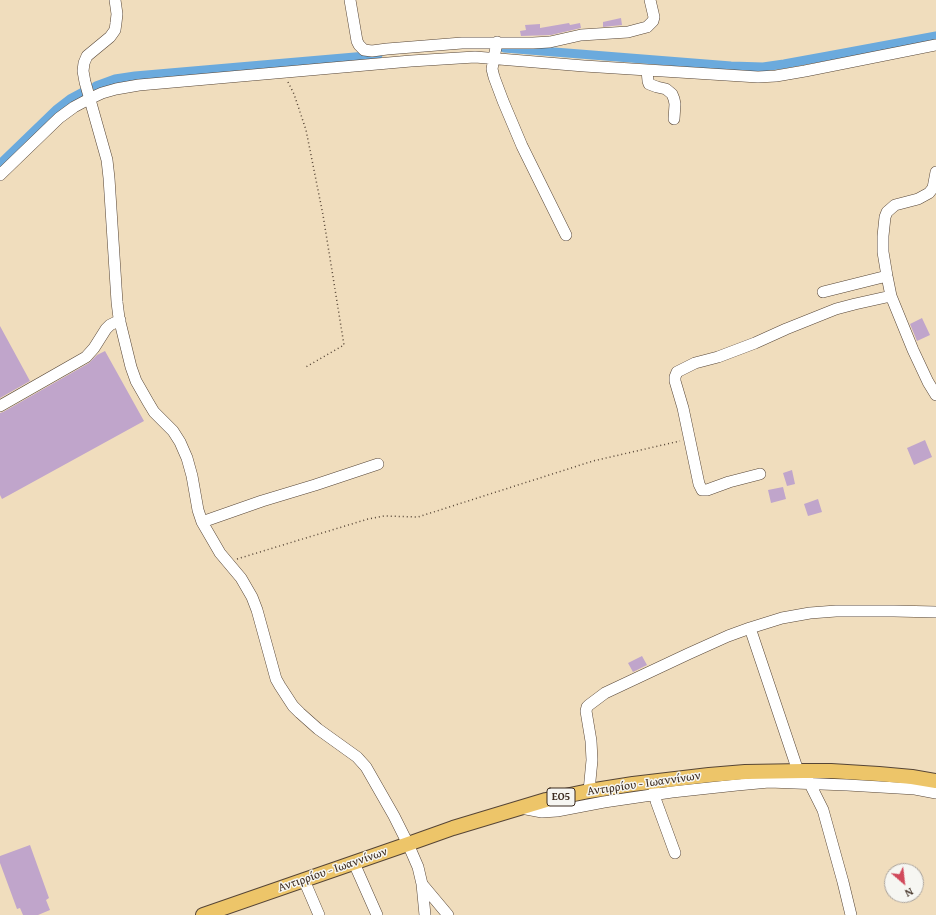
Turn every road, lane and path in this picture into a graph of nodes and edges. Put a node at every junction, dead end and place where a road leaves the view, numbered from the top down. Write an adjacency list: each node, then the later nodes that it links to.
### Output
1 (115, 0): 9 (street)
2 (350, 0): 4 (street)
3 (650, 0): 4 (street)
4 (497, 42): 6 (street)
5 (936, 45): 7 (street)
6 (494, 58): 7 (street); 8 (street); 13 (street)
7 (647, 70): 10 (street)
8 (283, 73): 9 (street); 18 (path)
9 (90, 99): 12 (street); 17 (street)
10 (674, 119)
11 (936, 172): 14 (street)
12 (0, 174)
13 (566, 235)
14 (887, 276): 15 (street); 16 (street)
15 (823, 292)
16 (891, 296): 19 (street); 21 (street)
17 (120, 320): 20 (street); 24 (street)
18 (304, 368)
19 (936, 395)
20 (0, 406)
21 (689, 438): 23 (street); 25 (path)
22 (378, 464): 24 (street)
23 (760, 474)
24 (202, 522): 25 (street)
25 (228, 563): 35 (street)
26 (936, 612): 27 (street)
27 (750, 628): 28 (street); 32 (street)
28 (800, 771): 29 (main road, Αντιρρίου - Ιωαννίνων / ΕΟ5); 30 (street); 31 (main road, Αντιρρίου - Ιωαννίνων / ΕΟ5)
29 (936, 781)
30 (811, 784): 31 (street); 33 (street); 46 (street)
31 (654, 788): 32 (main road, Αντιρρίου - Ιωαννίνων / ΕΟ5); 34 (street); 36 (street)
32 (589, 791): 34 (main road, Αντιρρίου - Ιωαννίνων / ΕΟ5)
33 (936, 793)
34 (519, 808): 35 (main road, Αντιρρίου - Ιωαννίνων / ΕΟ5)
35 (408, 844): 37 (main road, Αντιρρίου - Ιωαννίνων / ΕΟ5); 39 (street)
36 (675, 853)
37 (354, 863): 38 (main road, Αντιρρίου - Ιωαννίνων / ΕΟ5); 43 (street)
38 (304, 880): 40 (main road, Αντιρρίου - Ιωαννίνων / ΕΟ5); 42 (street)
39 (422, 884): 44 (street); 45 (street)
40 (226, 911): 41 (main road, Αντιρρίου - Ιωαννίνων / ΕΟ5)
41 (203, 915)
42 (319, 915)
43 (377, 915)
44 (425, 915)
45 (448, 915)
46 (851, 915)

